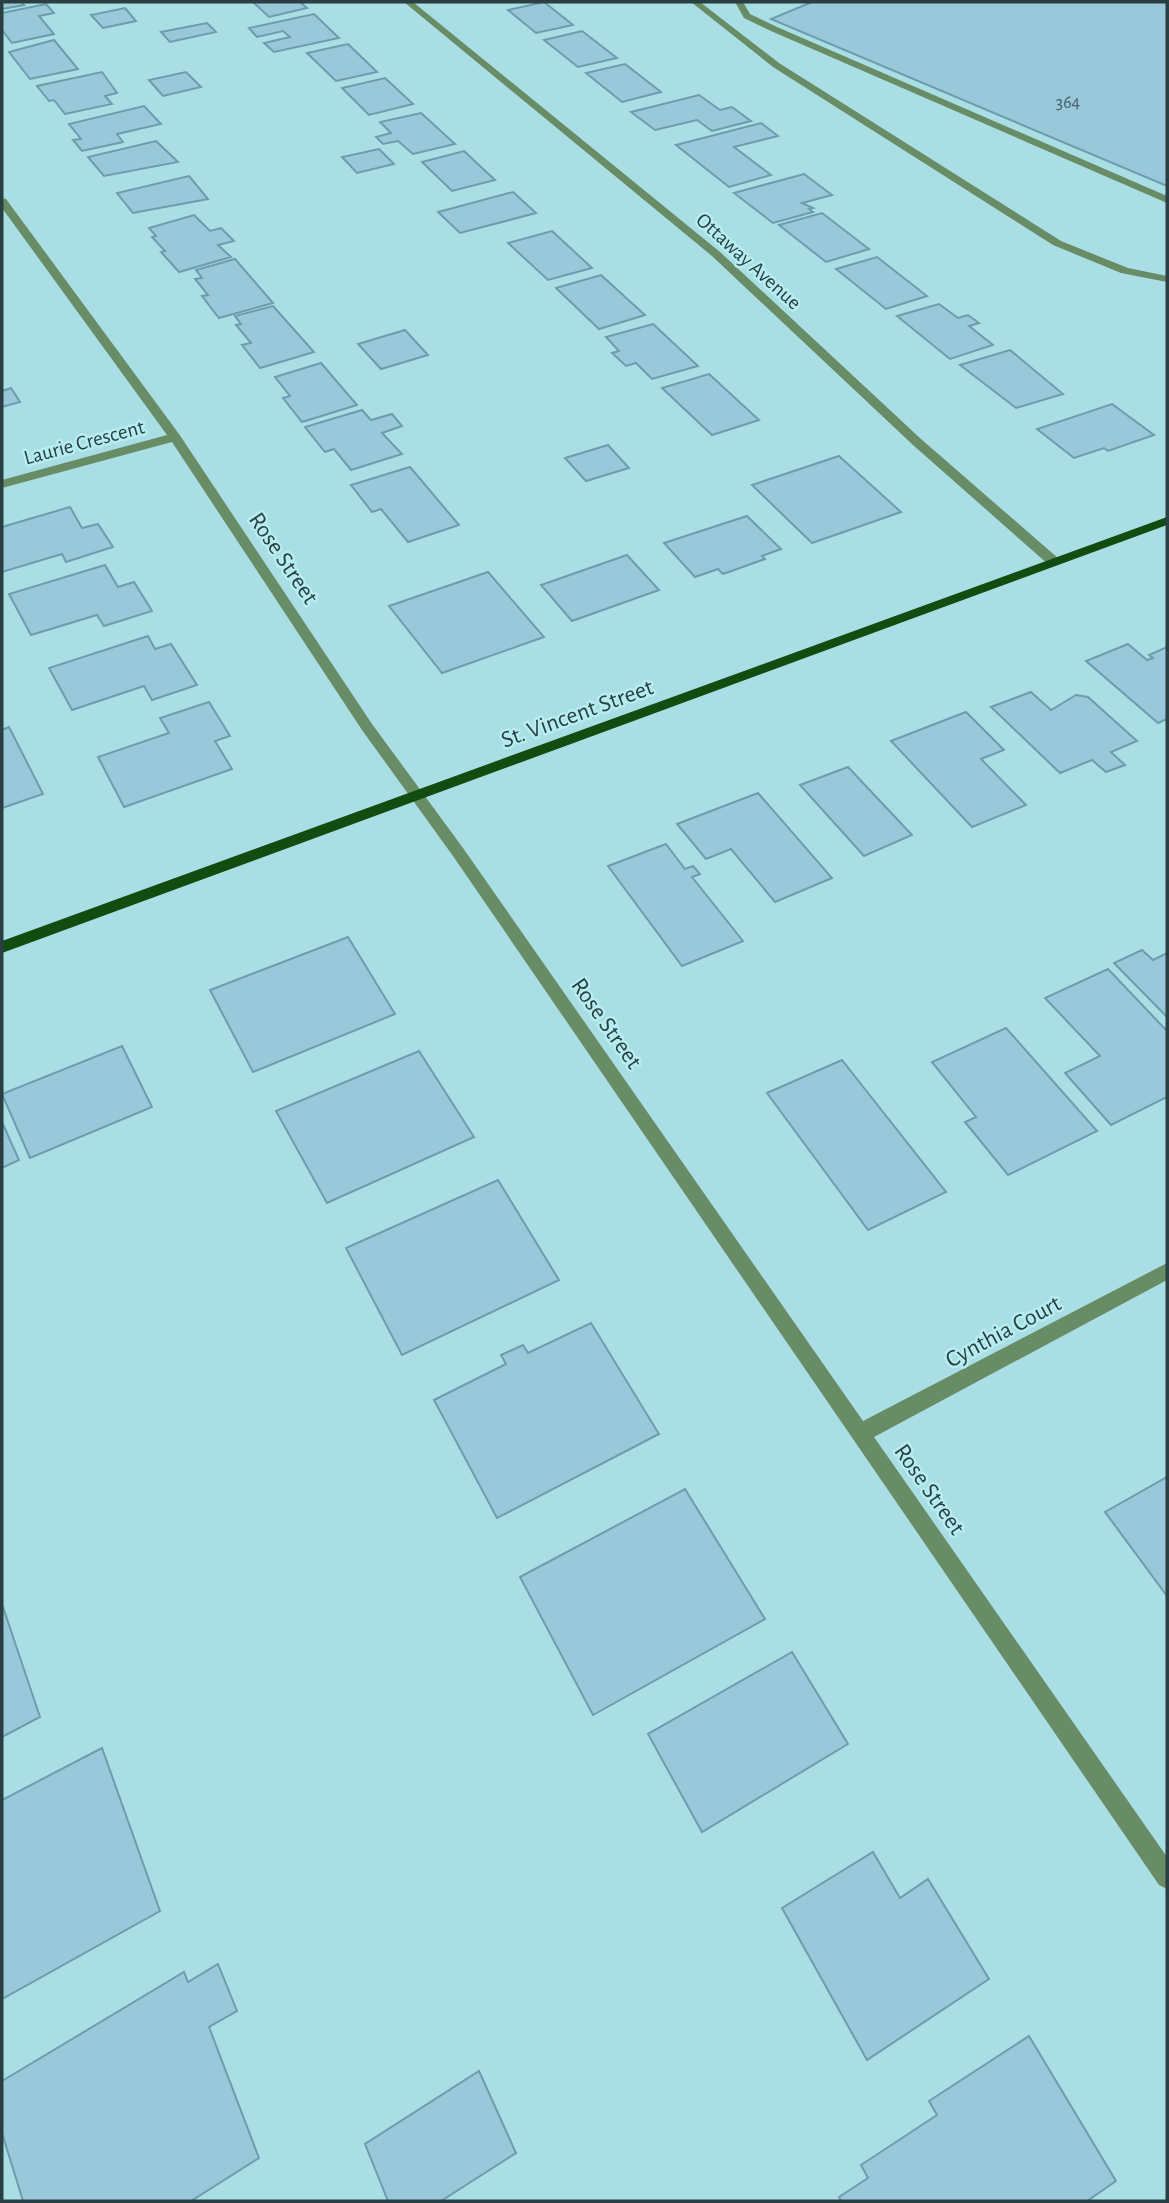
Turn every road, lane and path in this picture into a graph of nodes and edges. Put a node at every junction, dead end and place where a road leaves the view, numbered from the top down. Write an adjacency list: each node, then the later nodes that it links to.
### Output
1 (408, 2): 10 (street, Ottaway Avenue)
2 (695, 2): 6 (street)
3 (740, 2): 4 (street)
4 (1167, 200)
5 (2, 201): 7 (street, Rose Street)
6 (1167, 279)
7 (175, 437): 8 (street, Laurie Crescent); 11 (street, Rose Street)
8 (2, 484)
9 (1167, 521): 10 (main road, St. Vincent Street)
10 (1054, 562): 11 (main road, St. Vincent Street)
11 (417, 795): 12 (main road, St. Vincent Street); 14 (street, Rose Street)
12 (2, 947)
13 (1167, 1271): 14 (street, Cynthia Court)
14 (861, 1433): 15 (street, Rose Street)
15 (1167, 1877)

